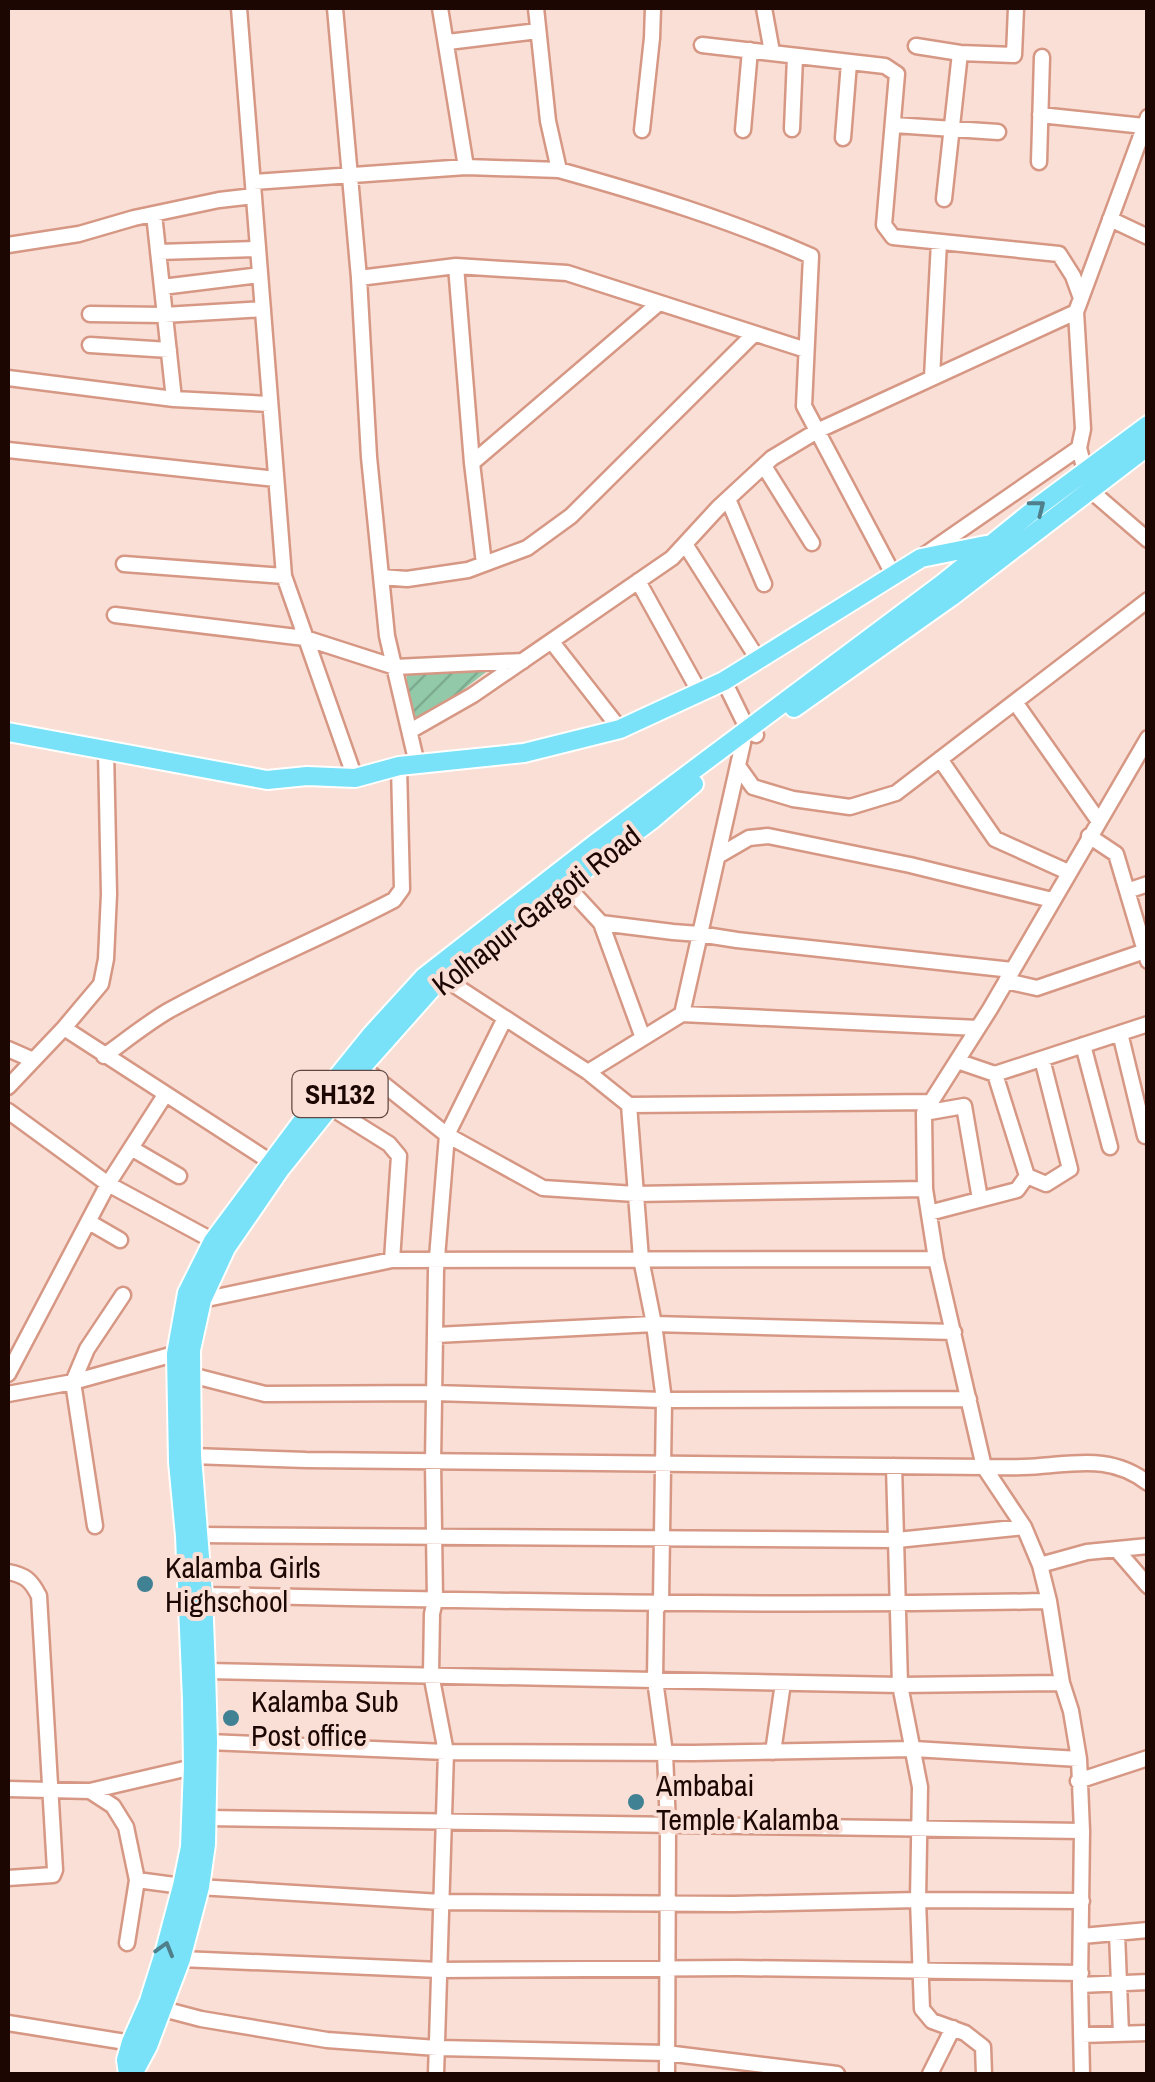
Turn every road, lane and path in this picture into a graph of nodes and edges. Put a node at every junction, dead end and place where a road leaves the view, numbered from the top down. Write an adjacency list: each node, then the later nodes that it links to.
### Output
1 (239, 8): 31 (street)
2 (335, 8): 30 (street)
3 (440, 8): 9 (street)
4 (536, 8): 8 (street)
5 (653, 8): 23 (street)
6 (764, 8): 13 (street)
7 (1016, 8): 14 (street)
8 (538, 31): 9 (street); 29 (street)
9 (448, 42): 28 (street)
10 (702, 45): 12 (street)
11 (916, 46): 14 (street)
12 (750, 50): 13 (street); 24 (street)
13 (772, 52): 15 (street)
14 (960, 52): 22 (street)
15 (795, 56): 17 (street); 21 (street)
16 (1042, 57): 18 (street)
17 (849, 63): 20 (street); 26 (street)
18 (1040, 114): 19 (street); 27 (street)
19 (1146, 121): 34 (street)
20 (894, 126): 22 (street); 36 (street)
21 (792, 129)
22 (952, 129): 25 (street); 32 (street)
23 (642, 130)
24 (742, 130)
25 (998, 132)
26 (843, 138)
27 (1039, 162)
28 (466, 166): 29 (street); 30 (street)
29 (559, 170): 52 (street)
30 (350, 175): 31 (street); 42 (street)
31 (254, 189): 33 (street); 38 (street)
32 (944, 199)
33 (154, 214): 37 (street); 39 (street)
34 (1110, 219): 35 (street); 45 (street)
35 (1148, 237)
36 (939, 242): 45 (street); 54 (street)
37 (8, 245)
38 (258, 249): 39 (street); 41 (street)
39 (158, 252): 43 (street)
40 (456, 266): 42 (street); 44 (street); 62 (street)
41 (260, 275): 43 (street); 46 (street)
42 (358, 278): 76 (street)
43 (162, 287): 48 (street)
44 (659, 304): 49 (street); 62 (street)
45 (1079, 305): 54 (street); 60 (street)
46 (263, 309): 48 (street); 56 (street)
47 (90, 314): 48 (street)
48 (164, 315): 51 (street)
49 (754, 334): 52 (street); 73 (street)
50 (90, 345): 51 (street)
51 (169, 350): 55 (street)
52 (806, 350): 58 (street)
53 (8, 378): 55 (street)
54 (932, 378): 58 (street)
55 (174, 399): 56 (street)
56 (270, 404): 64 (street)
57 (1148, 424): 65 (main road)
58 (817, 431): 63 (street); 74 (street)
59 (1148, 446): 65 (main road, Kolhapur-Gargoti Road / SH132)
60 (1079, 448): 65 (street); 71 (street)
61 (8, 450): 64 (street)
62 (472, 462): 73 (street)
63 (764, 466): 66 (street); 68 (street)
64 (276, 479): 75 (street)
65 (1087, 481): 67 (street); 70 (main road, one-way to 65); 92 (main road, Kolhapur-Gargoti Road / SH132)
66 (728, 499): 69 (street); 78 (street)
67 (1148, 540)
68 (812, 543)
69 (685, 544): 77 (street); 84 (street)
70 (992, 544): 71 (main road); 92 (main road)
71 (921, 558): 74 (main road)
72 (124, 564): 75 (street)
73 (484, 564): 76 (street)
74 (893, 574): 84 (main road)
75 (284, 576): 81 (street)
76 (381, 578): 85 (street)
77 (638, 581): 82 (street); 87 (street)
78 (764, 584)
79 (1148, 600): 88 (street)
80 (114, 615): 81 (street)
81 (305, 638): 85 (street); 98 (street)
82 (552, 642): 83 (street); 89 (street)
83 (524, 661): 85 (street); 90 (street)
84 (759, 661): 86 (main road)
85 (395, 667): 90 (street)
86 (724, 682): 87 (main road); 92 (street)
87 (700, 693): 89 (main road)
88 (1015, 702): 95 (street); 99 (street)
89 (620, 729): 96 (main road)
90 (410, 731): 96 (street)
91 (8, 732): 94 (main road)
92 (749, 736): 97 (street); 103 (main road, Kolhapur-Gargoti Road / SH132); 138 (main road)
93 (1148, 738): 99 (street)
94 (106, 750): 98 (main road); 115 (street)
95 (940, 759): 97 (street); 102 (street)
96 (408, 765): 98 (main road); 121 (street)
97 (738, 766): 101 (street)
98 (355, 778)
99 (1098, 820): 100 (street)
100 (1089, 836): 102 (street); 105 (street)
101 (718, 856): 106 (street); 108 (street)
102 (1068, 872): 106 (street)
103 (565, 884): 107 (street); 111 (main road, Kolhapur-Gargoti Road / SH132)
104 (1148, 884): 105 (street)
105 (1127, 891): 109 (street)
106 (1052, 900): 110 (street)
107 (601, 923): 108 (street); 118 (street)
108 (699, 934): 110 (street); 112 (street)
109 (1147, 954): 110 (street)
110 (1009, 975): 116 (street)
111 (442, 977): 113 (street); 125 (main road, Kolhapur-Gargoti Road / SH132)
112 (682, 1014): 116 (street); 118 (street)
113 (505, 1018): 126 (street); 134 (street)
114 (1148, 1024): 117 (street)
115 (64, 1028): 121 (street); 123 (street)
116 (978, 1028): 124 (street)
117 (1120, 1033): 119 (street); 135 (street)
118 (642, 1038): 126 (street)
119 (1083, 1045): 122 (street); 136 (street)
120 (8, 1049): 123 (street)
121 (104, 1056): 129 (street)
122 (1042, 1059): 127 (street); 140 (street)
123 (33, 1060): 128 (street)
124 (957, 1061): 127 (street); 132 (street)
125 (362, 1067): 131 (main road, Kolhapur-Gargoti Road / SH132); 134 (street)
126 (588, 1072): 130 (street)
127 (995, 1074): 140 (street)
128 (8, 1087)
129 (164, 1095): 137 (street); 138 (street)
130 (629, 1105): 132 (street); 143 (street)
131 (330, 1107): 138 (main road, Kolhapur-Gargoti Road / SH132); 151 (street)
132 (928, 1107): 142 (street); 144 (street)
133 (8, 1111): 141 (street)
134 (446, 1136): 143 (street); 152 (street)
135 (1145, 1136)
136 (1110, 1147)
137 (130, 1148): 139 (street); 141 (street)
138 (276, 1165): 148 (main road)
139 (179, 1176)
140 (1027, 1176): 144 (street)
141 (108, 1184): 146 (street); 148 (street)
142 (925, 1189): 143 (street); 145 (street)
143 (635, 1194): 150 (street)
144 (980, 1200): 145 (street)
145 (929, 1213): 149 (street)
146 (89, 1222): 147 (street); 159 (street)
147 (120, 1240)
148 (220, 1244): 154 (main road); 158 (main road)
149 (936, 1258): 150 (street); 156 (street)
150 (641, 1259): 152 (street); 155 (street)
151 (392, 1260): 152 (street); 154 (street)
152 (437, 1260): 157 (street)
153 (123, 1295): 161 (street)
154 (202, 1300): 158 (main road)
155 (654, 1324): 156 (street); 157 (street); 165 (street)
156 (954, 1332): 164 (street)
157 (436, 1336): 162 (street)
158 (184, 1352): 160 (main road); 161 (street); 201 (main road)
159 (8, 1374)
160 (191, 1375): 162 (street); 166 (main road)
161 (73, 1382): 163 (street); 172 (street)
162 (434, 1393): 165 (street); 167 (street)
163 (8, 1394)
164 (970, 1399): 165 (street); 170 (street)
165 (664, 1400): 168 (street)
166 (192, 1456): 167 (street); 174 (main road)
167 (433, 1462): 168 (street); 175 (street)
168 (662, 1464): 169 (street); 176 (street)
169 (894, 1466): 170 (street); 177 (street)
170 (984, 1467): 171 (street); 173 (street)
171 (1148, 1483)
172 (95, 1526)
173 (1024, 1527): 177 (street); 180 (street)
174 (199, 1535): 175 (street); 183 (main road)
175 (434, 1536): 176 (street); 184 (street)
176 (661, 1539): 177 (street); 186 (street)
177 (898, 1540): 187 (street)
178 (1148, 1546): 179 (street)
179 (1116, 1549): 180 (street); 182 (street)
180 (1040, 1565): 185 (street)
181 (8, 1572): 204 (street)
182 (1148, 1586)
183 (204, 1595): 184 (street); 188 (main road)
184 (436, 1600): 186 (street); 189 (street)
185 (1049, 1601): 187 (street); 192 (street)
186 (661, 1602): 187 (street); 190 (street)
187 (898, 1604): 193 (street)
188 (206, 1671): 189 (street); 194 (main road)
189 (431, 1674): 190 (street); 196 (street)
190 (655, 1680): 191 (street); 198 (street)
191 (783, 1683): 193 (street); 197 (street)
192 (1062, 1683): 193 (street); 200 (street)
193 (900, 1685): 195 (street)
194 (208, 1742): 196 (street); 206 (main road)
195 (914, 1750): 197 (street); 200 (street); 209 (street)
196 (446, 1752): 198 (street); 207 (street)
197 (773, 1752): 198 (street)
198 (665, 1753): 208 (street)
199 (1148, 1758): 202 (street)
200 (1079, 1759): 202 (street)
201 (193, 1767): 205 (street); 213 (main road)
202 (1078, 1781): 210 (street)
203 (8, 1789): 204 (street)
204 (52, 1791): 205 (street); 211 (street)
205 (90, 1792): 212 (street)
206 (206, 1818): 207 (street); 213 (main road)
207 (444, 1823): 208 (street); 216 (street)
208 (668, 1826): 209 (street); 217 (street)
209 (920, 1829): 210 (street); 214 (street)
210 (1082, 1831): 215 (street)
211 (8, 1878)
212 (137, 1880): 213 (street); 221 (street)
213 (191, 1886): 216 (street); 222 (main road); 235 (main road, one-way to 213)
214 (918, 1900): 215 (street); 217 (street); 225 (street)
215 (1082, 1901): 220 (street)
216 (441, 1902): 217 (street); 224 (street)
217 (668, 1902): 223 (street)
218 (1148, 1930): 219 (street)
219 (1116, 1933): 220 (street); 228 (street)
220 (1082, 1936): 226 (street)
221 (127, 1943)
222 (181, 1959): 224 (street); 229 (main road)
223 (669, 1969): 224 (street); 225 (street); 237 (street)
224 (439, 1970): 236 (street)
225 (920, 1970): 226 (street); 231 (street)
226 (1081, 1979): 228 (street); 234 (street)
227 (1148, 1982): 228 (street)
228 (1119, 1983): 233 (street)
229 (163, 2009): 235 (main road); 236 (street)
230 (8, 2023): 235 (street)
231 (953, 2028): 242 (street); 243 (street)
232 (1148, 2033): 233 (street)
233 (1121, 2034): 234 (street)
234 (1082, 2035): 244 (street)
235 (140, 2044): 238 (main road)
236 (437, 2048): 237 (street); 239 (street)
237 (666, 2052): 240 (street); 241 (street)
238 (130, 2074)
239 (436, 2074)
240 (666, 2074)
241 (837, 2074)
242 (930, 2074)
243 (984, 2074)
244 (1082, 2074)

